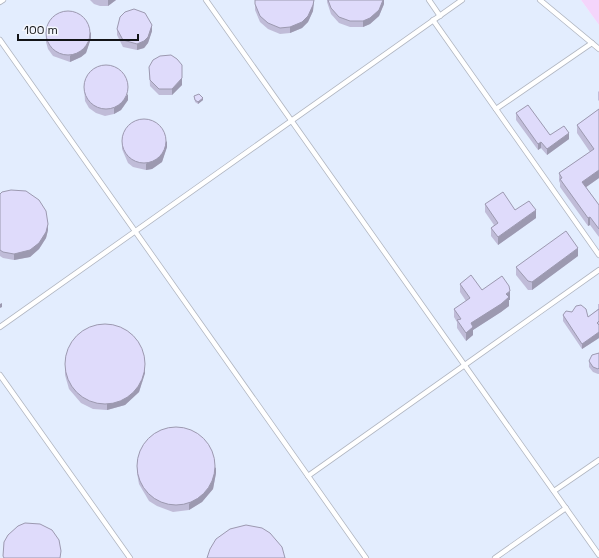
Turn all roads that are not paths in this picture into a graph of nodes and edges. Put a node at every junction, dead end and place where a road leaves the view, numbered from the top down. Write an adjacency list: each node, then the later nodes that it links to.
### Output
1 (3, 0): 6 (lane)
2 (206, 0): 13 (lane)
3 (429, 0): 7 (lane)
4 (462, 0): 7 (lane)
5 (540, 0): 10 (lane)
6 (0, 2)
7 (440, 16): 8 (lane)
8 (433, 20): 12 (lane); 13 (lane)
9 (0, 40): 14 (lane)
10 (592, 43): 11 (lane); 12 (lane)
11 (599, 49)
12 (496, 109): 15 (lane)
13 (292, 121): 14 (lane); 18 (lane)
14 (135, 231): 17 (lane); 21 (lane)
15 (599, 255)
16 (599, 270): 18 (lane)
17 (0, 327)
18 (465, 365): 21 (lane); 22 (lane)
19 (0, 375): 25 (lane)
20 (599, 460): 22 (lane)
21 (308, 476): 26 (lane)
22 (554, 491): 23 (lane)
23 (566, 508): 24 (lane); 27 (lane)
24 (599, 555)
25 (130, 558)
26 (366, 558)
27 (495, 558)

